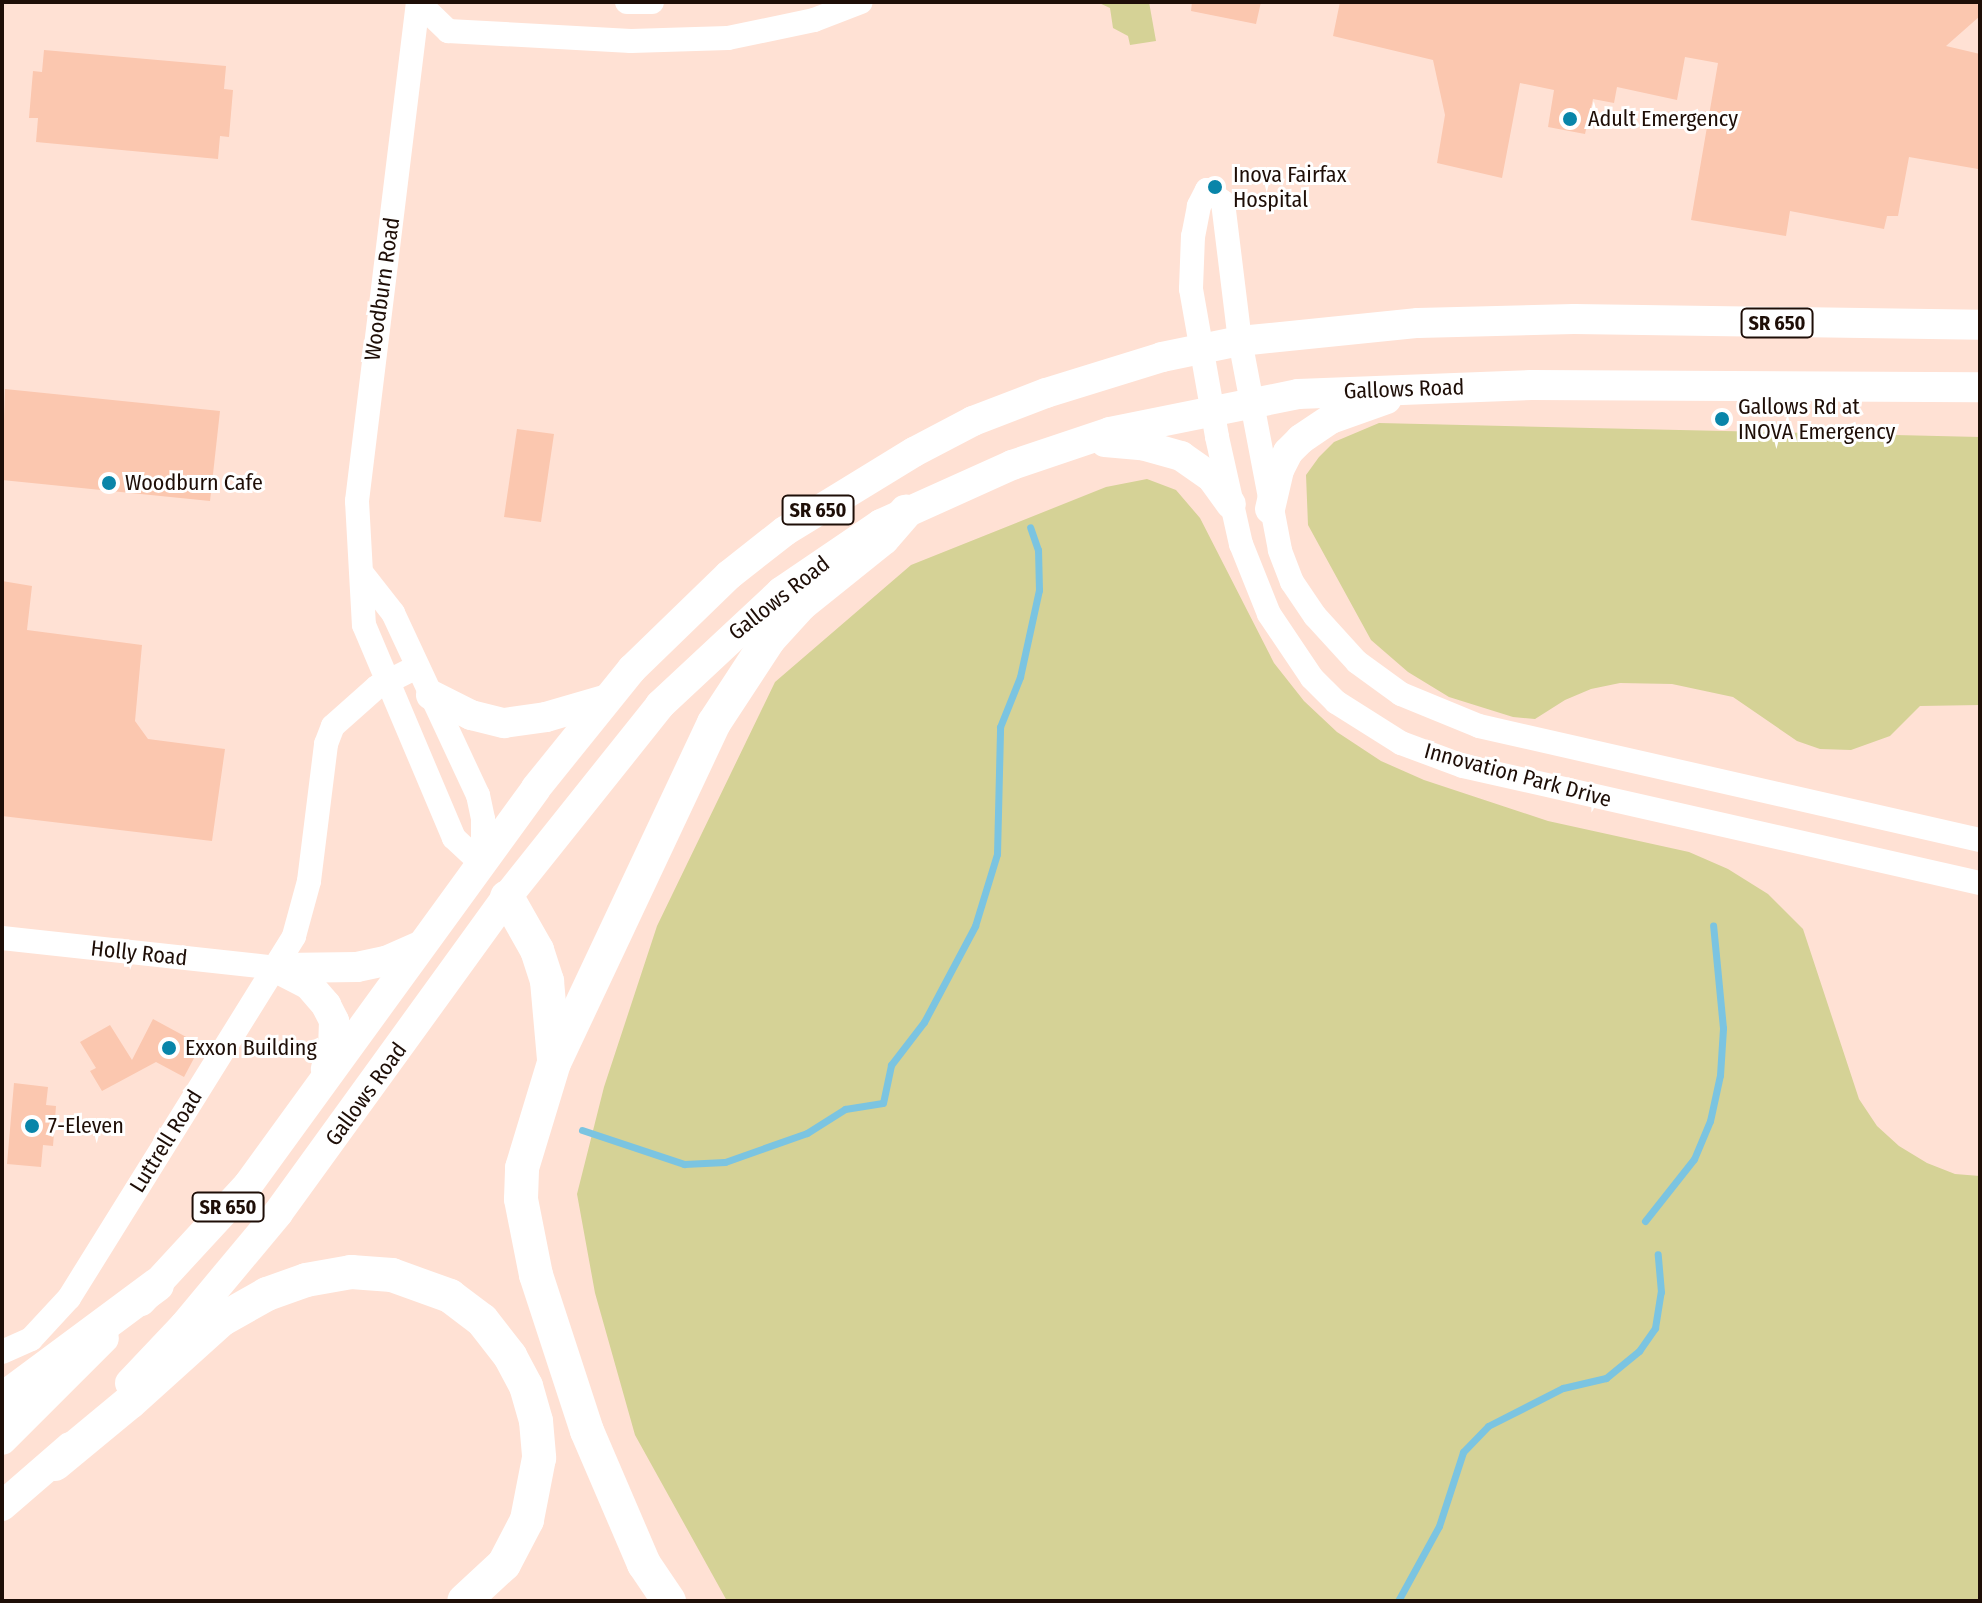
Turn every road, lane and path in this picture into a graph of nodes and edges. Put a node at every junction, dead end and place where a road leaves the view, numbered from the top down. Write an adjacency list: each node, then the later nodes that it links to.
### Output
1 (418, 2): 4 (street); 16 (street, Woodburn Road)
2 (627, 2): 3 (street)
3 (652, 2)
4 (861, 2)
5 (1980, 325): 6 (main road, Gallows Road / SR 650)
6 (1240, 341): 7 (main road, Gallows Road / SR 650); 7 (street, Innovation Park Drive); 10 (street, Innovation Park Drive)
7 (1201, 348): 11 (street, Innovation Park Drive); 20 (main road, Gallows Road / SR 650)
8 (1430, 386): 9 (main road, Gallows Road / SR 650); 10 (main road, Gallows Road / SR 650); 14 (main road)
9 (1980, 387)
10 (1251, 402): 11 (main road, Gallows Road / SR 650); 14 (street, Innovation Park Drive)
11 (1212, 409): 12 (main road, Gallows Road / SR 650); 13 (street, Innovation Park Drive)
12 (1083, 442): 13 (main road); 15 (main road, Gallows Road / SR 650)
13 (1231, 504): 23 (street, Innovation Park Drive)
14 (1270, 509): 21 (street, Innovation Park Drive)
15 (906, 512): 24 (main road, Gallows Road / SR 650); 28 (highway)
16 (364, 576): 17 (street); 18 (street, Woodburn Road)
17 (417, 667): 18 (street, Luttrell Road); 19 (street)
18 (387, 682): 22 (street, Woodburn Road); 27 (street, Luttrell Road)
19 (431, 695): 20 (main road); 22 (street)
20 (604, 700): 22 (main road, Gallows Road / SR 650)
21 (1980, 840)
22 (483, 865): 24 (main road, Woodburn Road); 26 (main road, Gallows Road / SR 650)
23 (1980, 883)
24 (507, 897): 28 (highway); 34 (main road, Gallows Road / SR 650)
25 (2, 938): 27 (street, Holly Road)
26 (421, 946): 27 (main road); 29 (main road, Gallows Road / SR 650)
27 (276, 968): 29 (main road); 31 (street, Luttrell Road)
28 (554, 1063): 37 (highway)
29 (318, 1089): 30 (main road, Gallows Road / SR 650)
30 (157, 1285): 32 (highway); 33 (main road, Gallows Road / SR 650)
31 (2, 1352)
32 (2, 1400)
33 (2, 1440)
34 (55, 1464): 35 (main road, Gallows Road / SR 650); 36 (highway)
35 (2, 1506)
36 (464, 1601)
37 (669, 1601)

